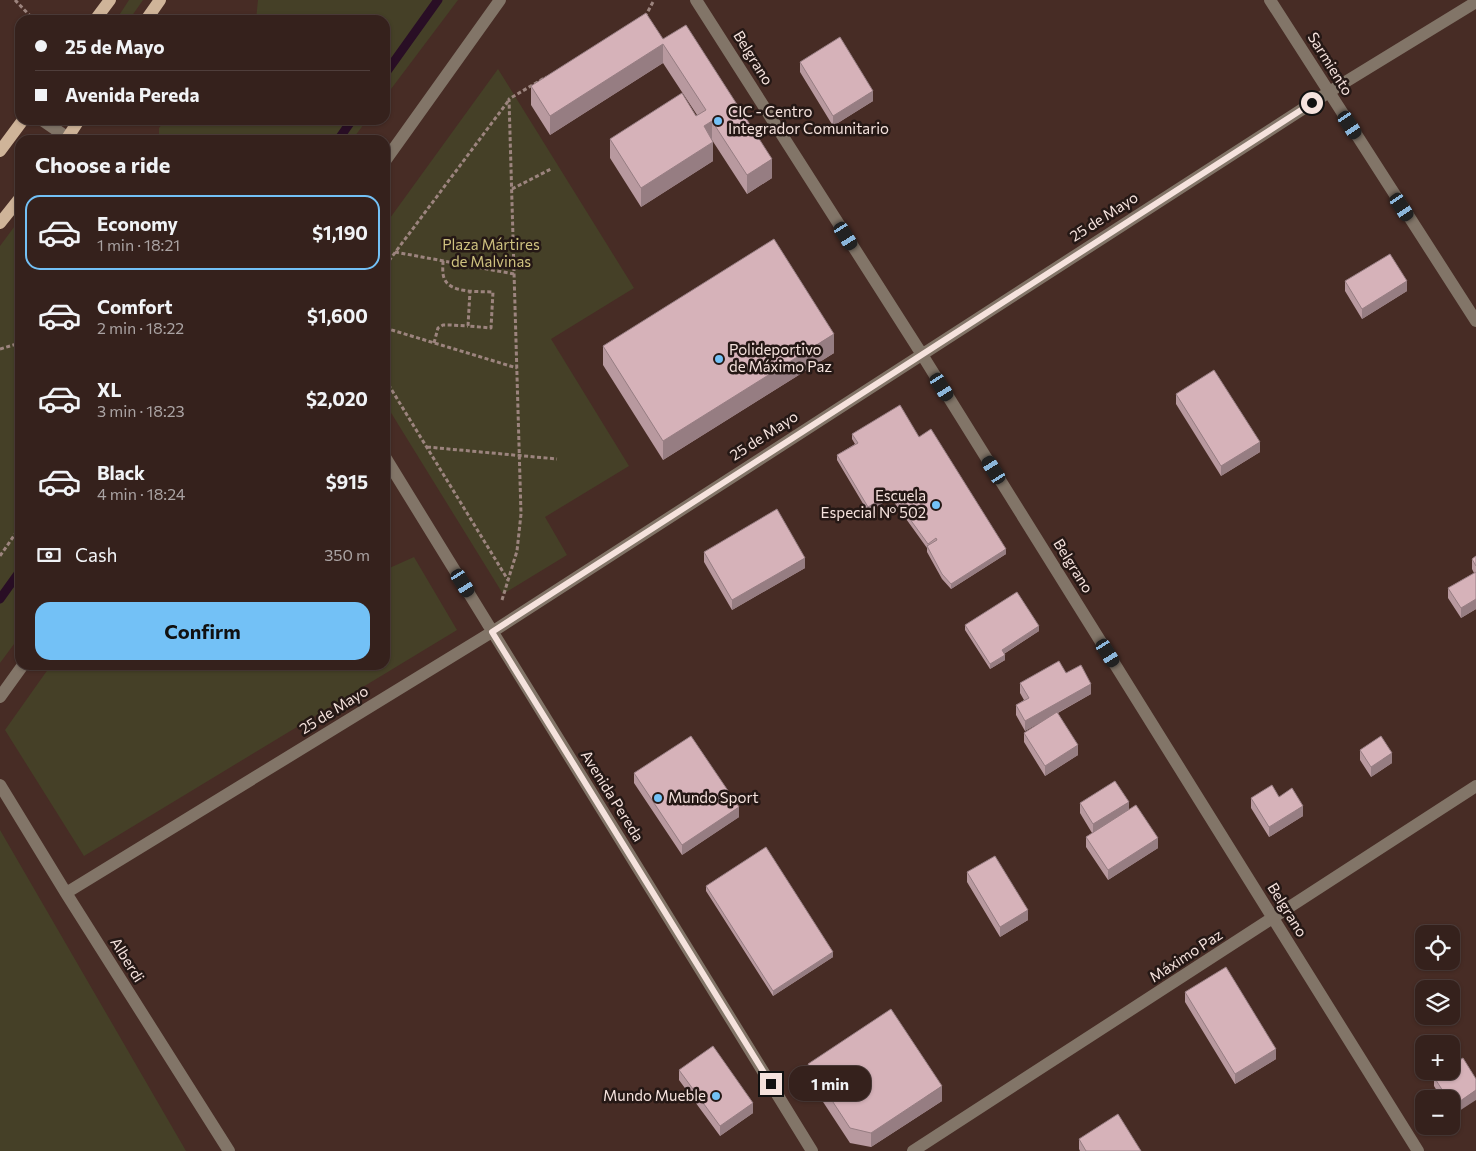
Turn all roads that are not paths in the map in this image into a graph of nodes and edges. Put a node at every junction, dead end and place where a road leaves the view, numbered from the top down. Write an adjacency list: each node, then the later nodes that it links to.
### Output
1 (110, 0): 7 (main road)
2 (160, 0): 8 (main road)
3 (500, 0): 14 (street)
4 (696, 0): 18 (street, Belgrano)
5 (1270, 0): 9 (street, Sarmiento)
6 (1476, 2): 9 (street, 25 de Mayo)
7 (100, 15)
8 (150, 15)
9 (1329, 92): 17 (street, Sarmiento); 18 (street, 25 de Mayo)
10 (19, 125): 13 (main road)
11 (49, 125): 12 (street)
12 (63, 135)
13 (0, 151)
14 (390, 154)
15 (15, 204): 16 (main road)
16 (0, 223)
17 (1476, 321)
18 (921, 354): 20 (street, 25 de Mayo); 26 (street, Belgrano)
19 (390, 465): 20 (street, Avenida Pereda)
20 (492, 632): 25 (street, 25 de Mayo); 28 (street, Avenida Pereda)
21 (20, 670): 22 (street)
22 (0, 698)
23 (0, 785): 25 (street, Alberdi)
24 (1476, 786): 26 (street, Máximo Paz)
25 (66, 893): 27 (street, Alberdi)
26 (1274, 919): 29 (street, Máximo Paz); 30 (street, Belgrano)
27 (229, 1151)
28 (812, 1151)
29 (913, 1151)
30 (1418, 1151)

